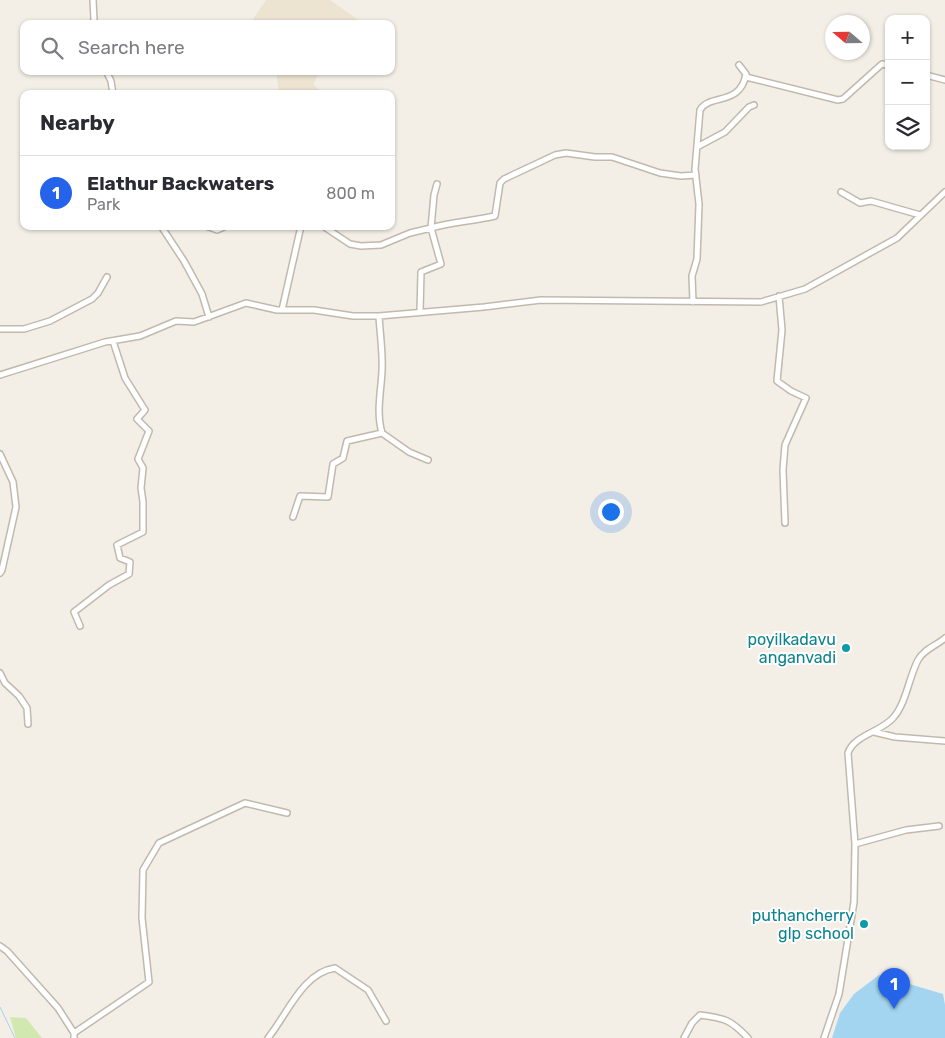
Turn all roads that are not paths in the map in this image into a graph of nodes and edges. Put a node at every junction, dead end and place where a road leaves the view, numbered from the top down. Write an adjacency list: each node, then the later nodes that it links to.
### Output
1 (93, 0): 2 (street)
2 (94, 20)
3 (885, 64): 7 (street)
4 (740, 65): 7 (street)
5 (108, 75): 9 (street)
6 (930, 76): 8 (street)
7 (746, 77): 11 (street)
8 (945, 80)
9 (113, 90)
10 (754, 105): 11 (street)
11 (696, 147): 12 (street)
12 (696, 175): 17 (street); 23 (street)
13 (437, 184): 17 (street)
14 (841, 192): 16 (street)
15 (945, 192): 16 (street)
16 (920, 215): 22 (street)
17 (431, 228): 20 (street); 25 (street)
18 (164, 230): 27 (street)
19 (300, 230): 24 (street)
20 (329, 230)
21 (107, 277): 28 (street)
22 (779, 296): 23 (street); 35 (street)
23 (693, 302): 25 (street)
24 (282, 310): 26 (street); 27 (street)
25 (420, 311): 26 (street)
26 (379, 316): 31 (street)
27 (209, 317): 29 (street)
28 (0, 329)
29 (113, 341): 30 (street); 37 (street)
30 (0, 375)
31 (382, 433): 33 (street); 34 (street)
32 (0, 454): 36 (street)
33 (428, 460)
34 (293, 517)
35 (785, 524)
36 (0, 573)
37 (80, 626)
38 (944, 640): 41 (street)
39 (0, 673): 40 (street)
40 (28, 724)
41 (874, 732): 42 (street); 45 (street)
42 (945, 741)
43 (287, 813): 48 (street)
44 (939, 826): 45 (street)
45 (855, 844): 52 (street)
46 (0, 946): 48 (street)
47 (386, 1021): 49 (street)
48 (74, 1036)
49 (268, 1038)
50 (684, 1038): 51 (street)
51 (748, 1038)
52 (824, 1038)

